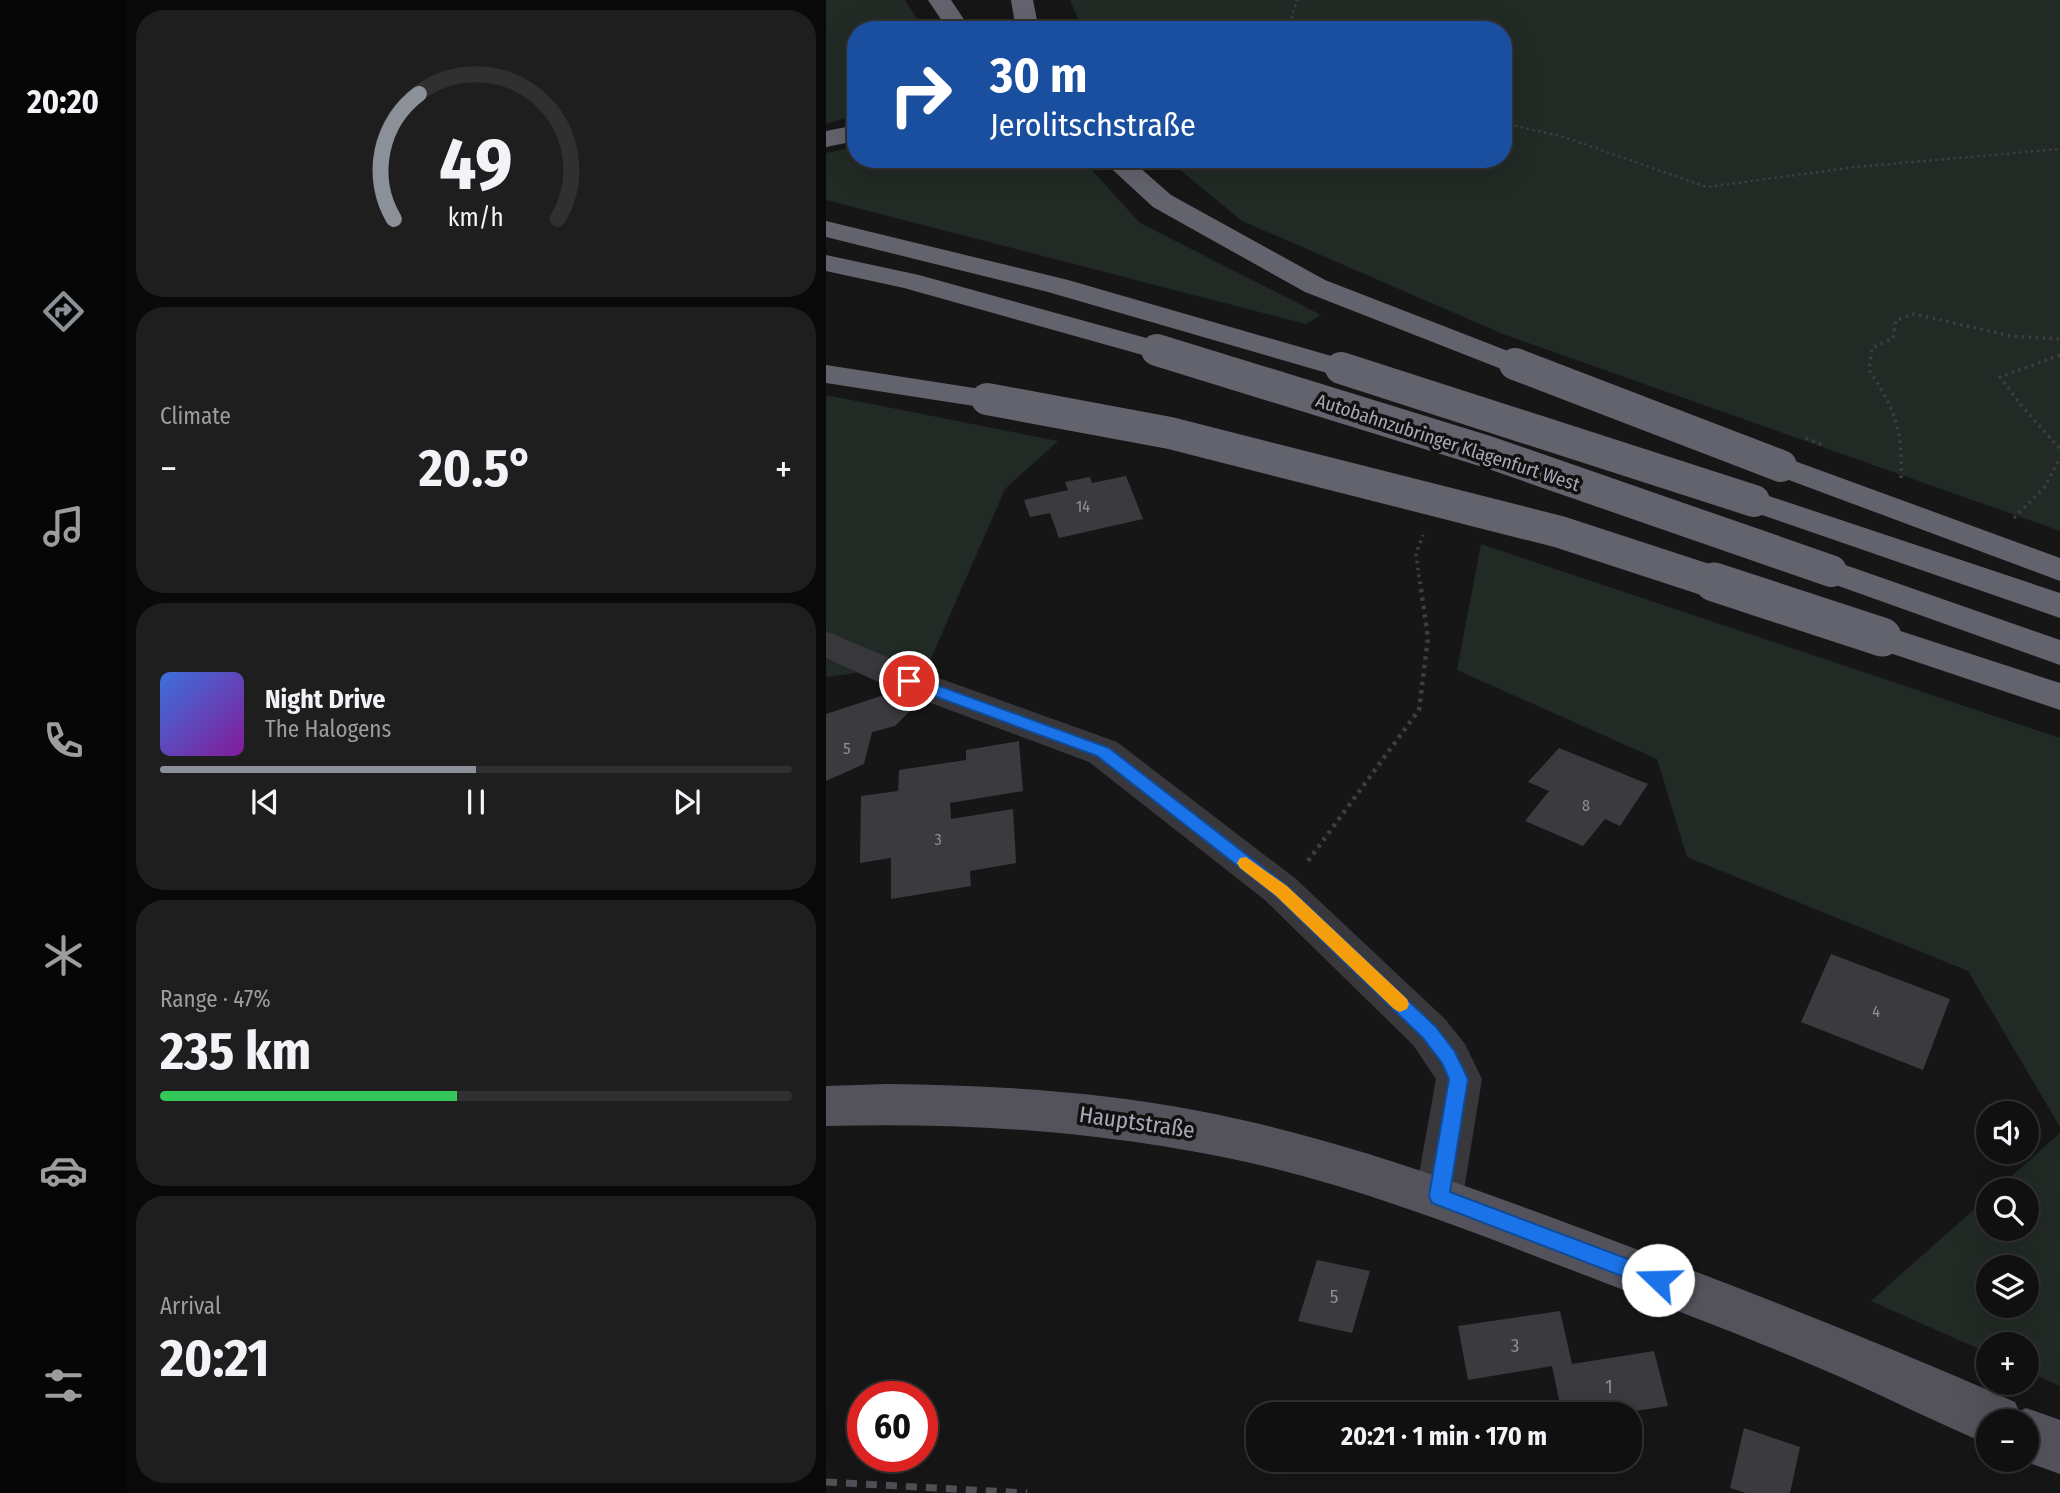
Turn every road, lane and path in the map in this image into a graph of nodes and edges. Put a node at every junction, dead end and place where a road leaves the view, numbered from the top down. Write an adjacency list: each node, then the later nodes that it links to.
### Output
1 (939, 0): 4 (highway)
2 (1022, 0): 5 (highway)
3 (1297, 0): 6 (path)
4 (955, 21)
5 (1026, 21)
6 (1291, 21)
7 (1512, 125): 10 (path)
8 (847, 135): 9 (highway)
9 (826, 139)
10 (2060, 149)
11 (1124, 168): 22 (highway, bridge)
12 (826, 229): 23 (highway, Autobahnzubringer Klagenfurt West, bridge)
13 (826, 263): 25 (highway, Autobahnzubringer Klagenfurt West, bridge)
14 (2060, 340): 19 (path)
15 (2060, 355): 17 (path)
16 (826, 374): 26 (highway, bridge)
17 (2060, 449)
18 (2060, 458): 20 (path)
19 (1900, 478)
20 (2012, 521)
21 (1426, 526): 27 (path)
22 (2060, 570)
23 (2060, 606)
24 (826, 643): 27 (street)
25 (2060, 653)
26 (2060, 697)
27 (1281, 891): 29 (street)
28 (828, 1111): 29 (main road, Hauptstraße)
29 (1439, 1196): 30 (main road, Hauptstraße)
30 (1976, 1412)
31 (2039, 1440): 32 (main road)
32 (2060, 1447)

